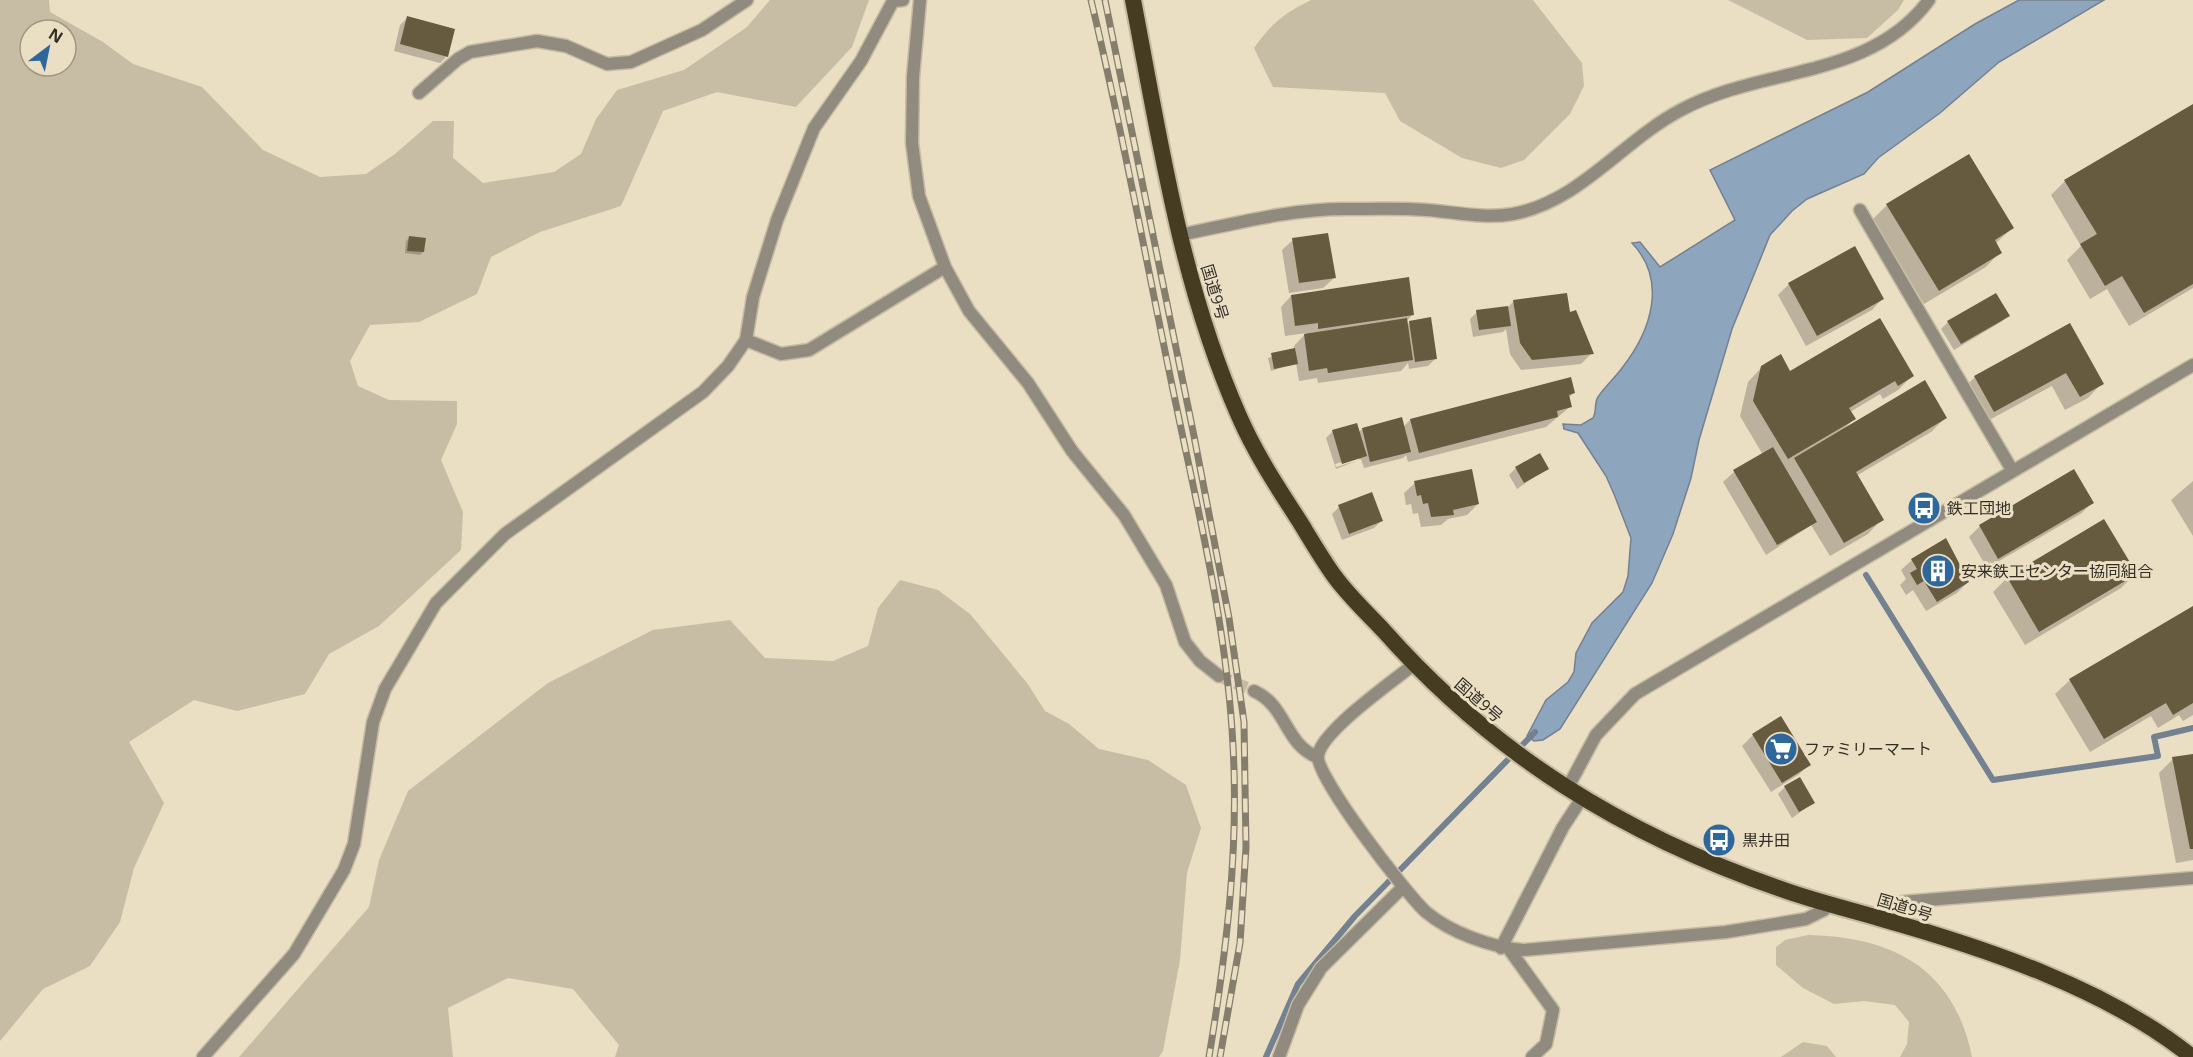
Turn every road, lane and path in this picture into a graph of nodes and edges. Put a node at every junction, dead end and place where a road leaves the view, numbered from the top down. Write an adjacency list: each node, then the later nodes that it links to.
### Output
1 (747, 0): 6 (street)
2 (903, 0): 10 (street)
3 (920, 0): 9 (street)
4 (1133, 0): 8 (highway, 国道9号)
5 (1929, 0): 8 (street)
6 (419, 93)
7 (1860, 210): 12 (street)
8 (1179, 235): 13 (highway, 国道9号)
9 (945, 267): 10 (street); 14 (street)
10 (746, 339): 24 (street)
11 (2193, 365): 12 (street)
12 (2012, 470): 17 (street)
13 (1413, 664): 16 (street); 17 (highway, 国道9号)
14 (1219, 676)
15 (1254, 691): 16 (street)
16 (1317, 757): 20 (street)
17 (1567, 789): 18 (highway, 国道9号)
18 (1582, 798): 21 (highway, 国道9号); 23 (street)
19 (2193, 878): 22 (street)
20 (1398, 879): 23 (street); 25 (street)
21 (1828, 904): 22 (highway, 国道9号); 23 (street)
22 (1885, 919): 27 (highway, 国道9号)
23 (1505, 948): 26 (street)
24 (203, 1057)
25 (1279, 1057)
26 (1532, 1057)
27 (2192, 1057)

